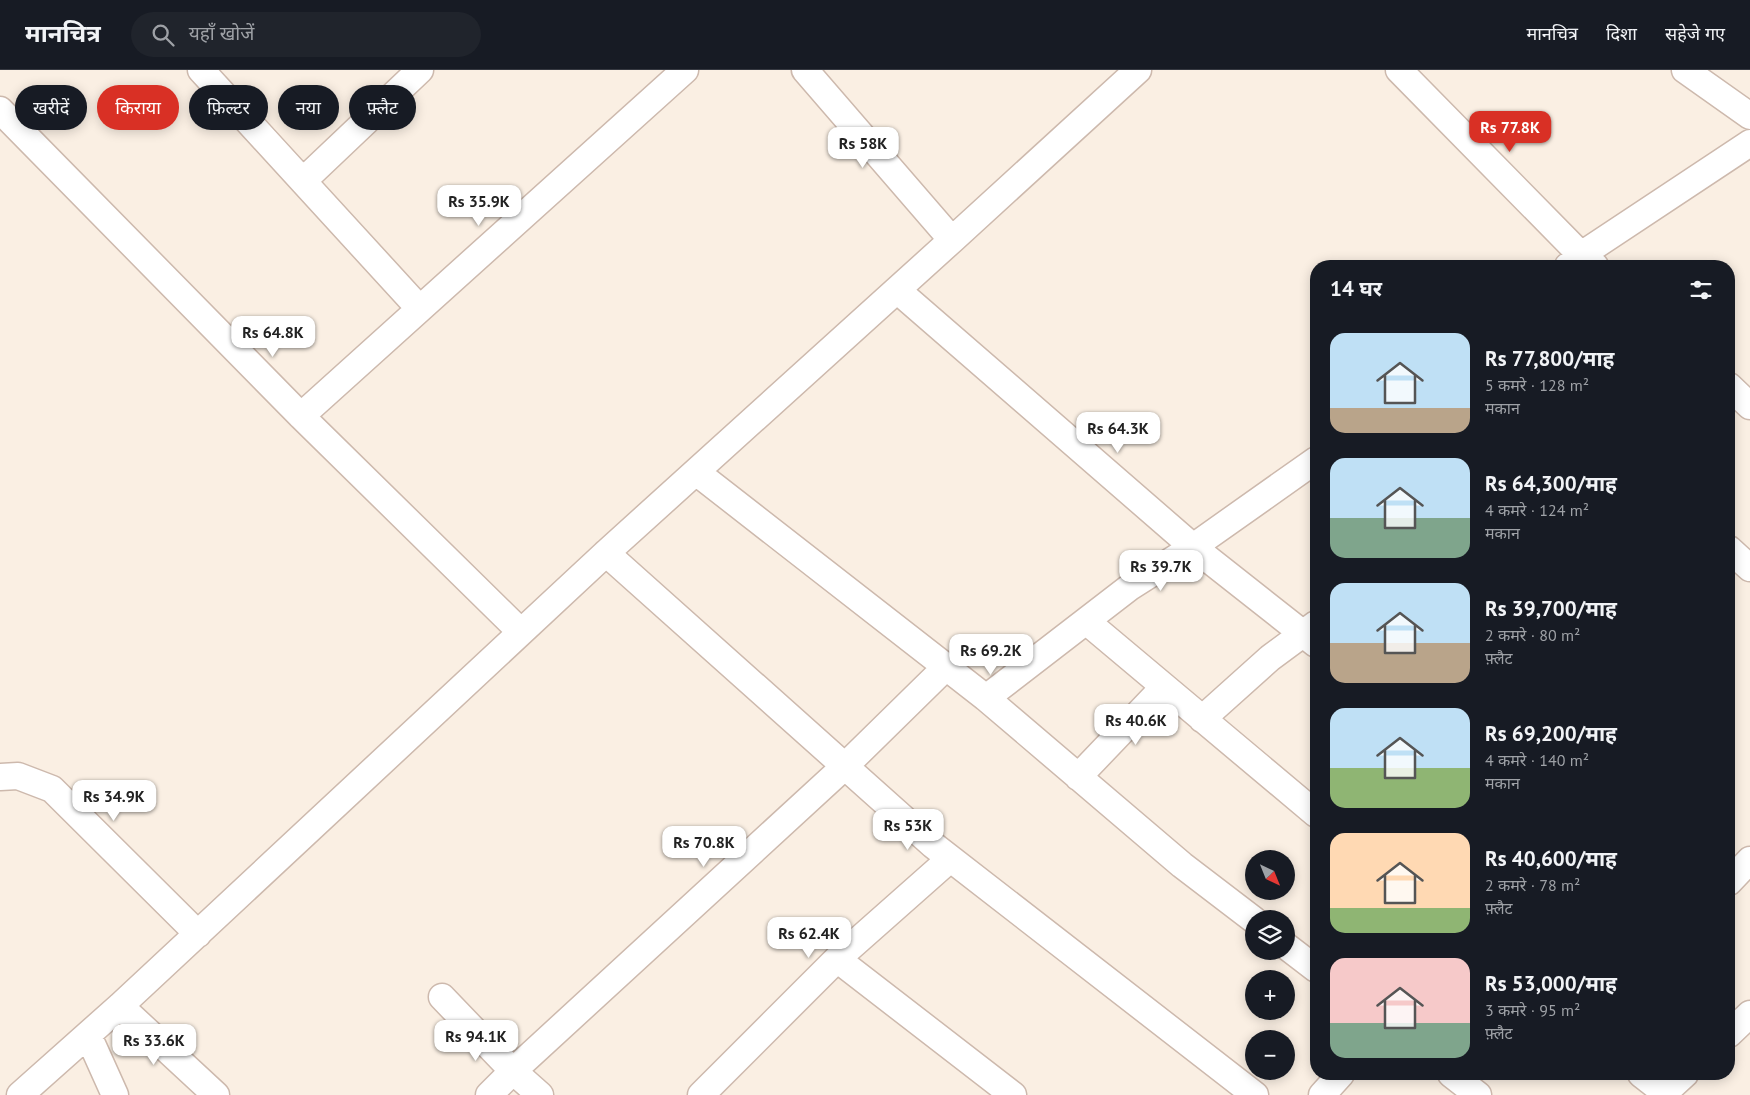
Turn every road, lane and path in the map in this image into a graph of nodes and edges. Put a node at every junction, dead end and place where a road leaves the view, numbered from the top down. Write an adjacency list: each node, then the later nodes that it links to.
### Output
1 (201, 70): 11 (street)
2 (420, 70): 11 (street)
3 (685, 70): 16 (street)
4 (805, 70): 12 (street)
5 (1138, 70): 12 (street)
6 (1399, 70): 13 (street)
7 (1685, 70): 9 (street)
8 (0, 110): 19 (street)
9 (1750, 116)
10 (1742, 149): 14 (street)
11 (303, 181): 16 (street)
12 (952, 240): 15 (street)
13 (1578, 260)
14 (1585, 260)
15 (897, 290): 21 (street); 22 (street)
16 (420, 308): 19 (street)
17 (1735, 392): 18 (street)
18 (1750, 406)
19 (301, 416): 25 (street)
20 (1310, 464): 22 (street)
21 (696, 472): 23 (street); 28 (street)
22 (1193, 547): 24 (street); 26 (street)
23 (606, 553): 25 (street); 32 (street)
24 (1086, 621): 29 (street); 30 (street)
25 (521, 632): 40 (street)
26 (1310, 632)
27 (1310, 634): 31 (street)
28 (946, 667): 30 (street); 32 (street)
29 (1164, 687): 31 (street); 34 (street)
30 (986, 698): 34 (street)
31 (1202, 719): 35 (street)
32 (844, 767): 36 (street); 49 (street)
33 (0, 777): 40 (street)
34 (1078, 777): 39 (street)
35 (1310, 809)
36 (950, 859): 42 (street); 62 (street)
37 (1750, 860): 38 (street)
38 (1735, 876)
39 (1245, 913)
40 (198, 934): 45 (street)
41 (1295, 953): 43 (street)
42 (837, 959): 60 (street); 61 (street)
43 (1310, 964)
44 (442, 998): 49 (street)
45 (120, 1006): 48 (street); 57 (street)
46 (1750, 1014): 47 (street)
47 (1735, 1028)
48 (88, 1035): 55 (street); 56 (street)
49 (513, 1071): 58 (street); 59 (street)
50 (1336, 1080): 63 (street)
51 (1459, 1080): 64 (street)
52 (1648, 1080): 54 (street)
53 (1678, 1080): 54 (street)
54 (1663, 1094)
55 (20, 1095)
56 (115, 1095)
57 (216, 1095)
58 (489, 1095)
59 (540, 1095)
60 (701, 1095)
61 (1013, 1095)
62 (1256, 1095)
63 (1322, 1095)
64 (1478, 1095)

